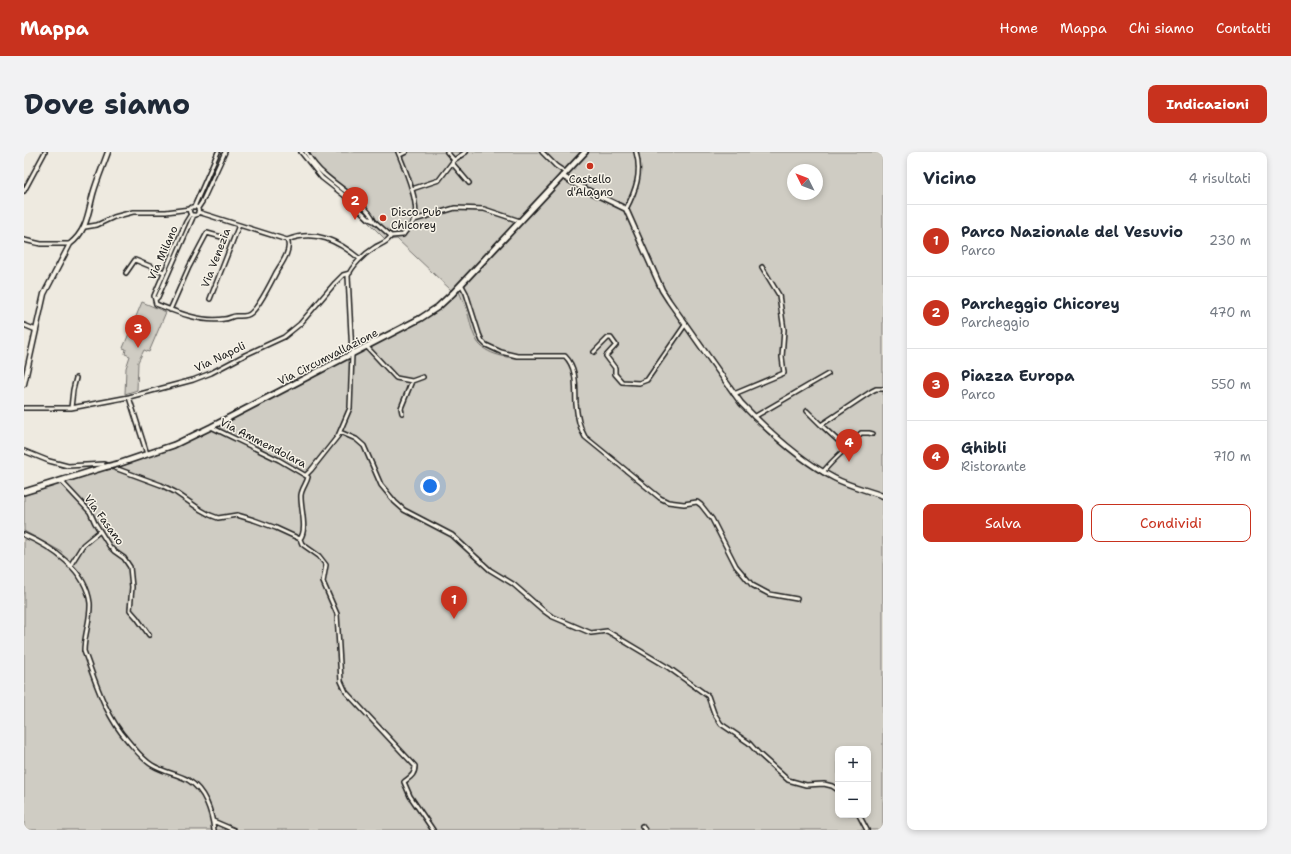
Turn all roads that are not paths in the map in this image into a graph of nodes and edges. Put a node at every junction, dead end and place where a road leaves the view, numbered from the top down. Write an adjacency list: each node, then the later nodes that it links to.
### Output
1 (45, 152): 18 (street)
2 (108, 152): 28 (street)
3 (218, 152): 19 (street)
4 (225, 152): 19 (street)
5 (301, 152): 26 (street)
6 (306, 152): 26 (street)
7 (406, 152): 13 (street)
8 (447, 152): 14 (street)
9 (466, 152): 14 (street)
10 (542, 152): 15 (street)
11 (584, 152): 15 (main road, Via Circumvallazione)
12 (636, 152): 21 (street)
13 (399, 154): 17 (street)
14 (453, 162): 16 (street); 17 (street)
15 (564, 174): 21 (street); 25 (main road, Via Circumvallazione)
16 (469, 183)
17 (412, 189): 24 (street)
18 (24, 191)
19 (196, 207): 20 (street); 22 (street)
20 (190, 209): 23 (street); 28 (street)
21 (626, 209): 44 (street)
22 (198, 212): 23 (street); 27 (street, Via Venezia)
23 (193, 215): 36 (street, Via Milano); 41 (street, Via Milano)
24 (414, 220): 25 (street); 29 (street, Via Napoli)
25 (520, 220): 39 (main road, Via Circumvallazione)
26 (374, 221): 29 (street)
27 (239, 225): 32 (street, Via Venezia); 40 (street, Via Venezia)
28 (85, 227): 33 (street)
29 (391, 236): 34 (street, Via Napoli)
30 (225, 238): 42 (street, Via Venezia)
31 (24, 240): 33 (street)
32 (287, 240): 34 (street); 42 (street)
33 (70, 244): 45 (street)
34 (360, 260): 37 (street, Via Napoli)
35 (762, 267): 55 (street)
36 (164, 272): 38 (street); 41 (street, Via Milano)
37 (350, 272): 48 (street, Via Ammendolara); 56 (street, Via Napoli)
38 (126, 273)
39 (459, 286): 46 (main road, Via Circumvallazione); 78 (street)
40 (210, 299)
41 (155, 300): 42 (street)
42 (170, 310)
43 (24, 325): 45 (street)
44 (685, 325): 47 (street); 55 (street)
45 (36, 330): 53 (street)
46 (367, 347): 48 (main road, Via Circumvallazione); 52 (street)
47 (594, 352)
48 (352, 354): 63 (main road, Via Circumvallazione); 64 (street, Via Ammendolara)
49 (828, 374): 61 (street)
50 (423, 377): 52 (street)
51 (76, 378): 58 (street)
52 (412, 381): 60 (street)
53 (24, 384)
54 (883, 389): 62 (street)
55 (734, 394): 61 (street)
56 (129, 397): 58 (street, Via Napoli); 68 (street)
57 (24, 408): 58 (street, Via Napoli)
58 (72, 408)
59 (807, 411): 62 (street)
60 (402, 413)
61 (754, 417): 69 (street)
62 (821, 425): 66 (street)
63 (211, 427): 68 (main road, Via Circumvallazione); 70 (street, Via Ammendolara)
64 (340, 432): 70 (street, Via Ammendolara); 80 (street)
65 (873, 434): 66 (street)
66 (846, 448): 69 (street)
67 (24, 451): 76 (street)
68 (147, 454): 71 (main road, Via Circumvallazione, bridge)
69 (823, 472): 73 (street)
70 (306, 475): 76 (street, Via Ammendolara)
71 (61, 481): 72 (main road, Via Circumvallazione); 74 (street, Via Fasano)
72 (24, 492)
73 (883, 496)
74 (100, 531): 77 (street); 79 (street, Via Fasano)
75 (24, 535): 77 (street)
76 (300, 539): 86 (street)
77 (70, 566): 82 (street)
78 (797, 599)
79 (149, 635)
80 (835, 788)
81 (861, 818): 88 (street)
82 (213, 821): 84 (street); 85 (street)
83 (642, 826): 87 (street)
84 (214, 830)
85 (234, 830)
86 (433, 830)
87 (645, 830)
88 (867, 830)

